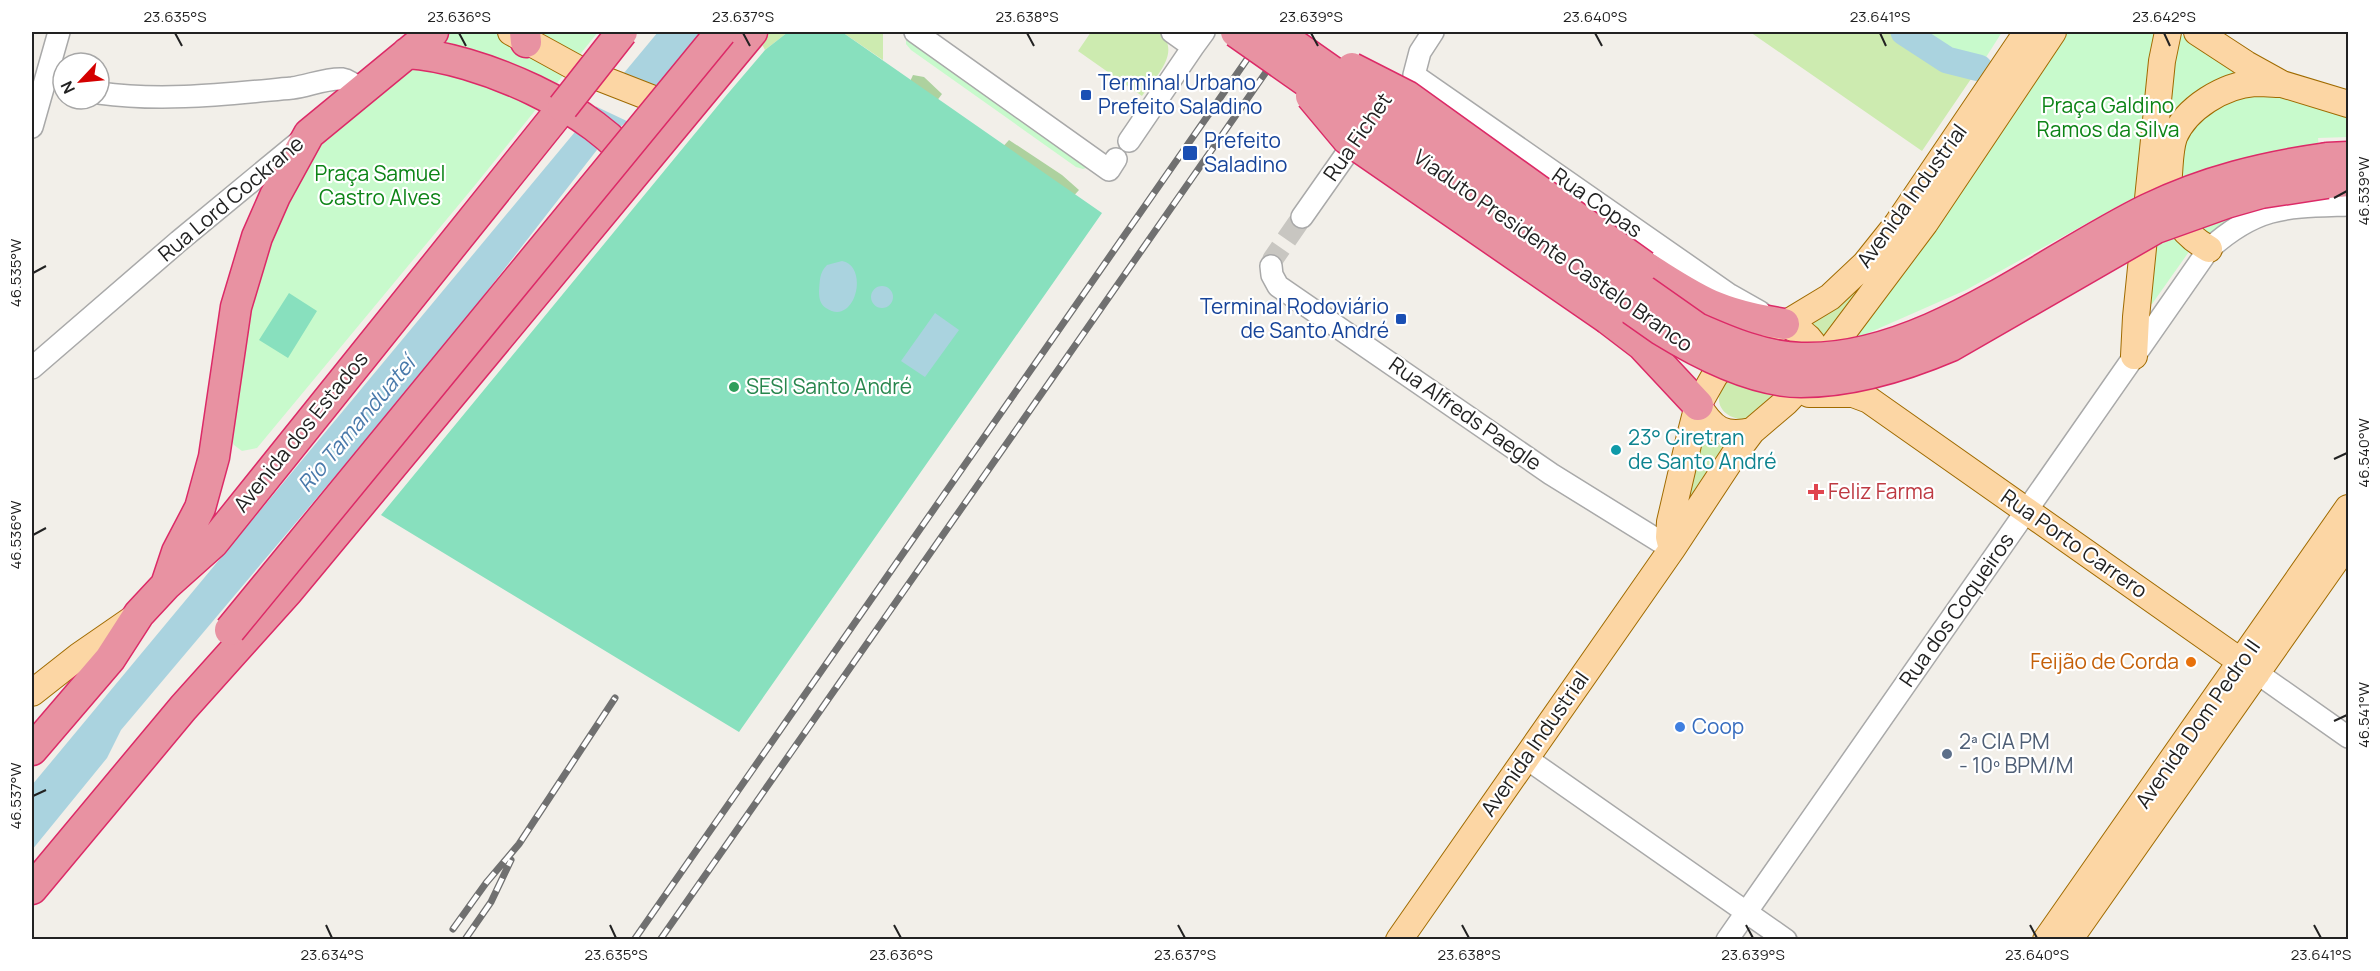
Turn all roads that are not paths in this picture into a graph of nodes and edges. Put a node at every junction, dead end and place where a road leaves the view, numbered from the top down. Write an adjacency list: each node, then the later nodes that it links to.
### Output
1 (59, 32): 19 (street)
2 (433, 32): 17 (highway, Rua Lord Cockrane)
3 (622, 32): 46 (highway, Avenida dos Estados, bridge)
4 (721, 32): 50 (highway, bridge)
5 (752, 32): 24 (highway)
6 (915, 32): 28 (street)
7 (1172, 32): 15 (street)
8 (1236, 32): 16 (highway, Viaduto Presidente Castelo Branco, bridge)
9 (1433, 32): 18 (street)
10 (2027, 32): 35 (main road, Avenida Industrial)
11 (2053, 32): 37 (main road, Avenida Industrial)
12 (2168, 32): 36 (main road)
13 (2197, 32): 20 (main road)
14 (521, 35): 24 (main road)
15 (1199, 39): 27 (street)
16 (1287, 48): 30 (highway, Viaduto Presidente Castelo Branco, bridge); 35 (highway, bridge); 40 (highway, bridge)
17 (407, 53): 21 (highway, Rua Lord Cockrane); 29 (highway)
18 (1414, 75): 32 (street, Rua Fichet); 35 (street, Rua Copas)
19 (46, 81): 25 (street)
20 (2282, 84): 23 (main road); 33 (main road)
21 (361, 91): 22 (street); 26 (highway, Rua Lord Cockrane)
22 (111, 94)
23 (2349, 104)
24 (685, 111): 29 (highway)
25 (32, 127)
26 (309, 134): 38 (street, Rua Lord Cockrane); 46 (highway)
27 (1129, 141)
28 (1116, 159)
29 (637, 169): 50 (highway)
30 (2338, 170)
31 (2349, 205): 33 (street, Rua dos Coqueiros)
32 (1302, 217)
33 (2209, 249): 36 (street, Rua dos Coqueiros)
34 (1271, 266): 45 (street, Rua Alfreds Paegle)
35 (1784, 324): 37 (main road); 40 (main road, Avenida Industrial)
36 (2134, 356): 43 (street, Rua dos Coqueiros)
37 (1819, 363): 39 (main road, Avenida Industrial)
38 (32, 368)
39 (1786, 402): 41 (main road, Avenida Industrial); 43 (main road, Rua Porto Carrero)
40 (1698, 405): 41 (main road); 45 (main road, Avenida Industrial)
41 (1752, 431): 45 (main road, Avenida Industrial)
42 (2349, 508): 48 (main road, Avenida Dom Pedro II)
43 (2027, 511): 48 (main road, Rua Porto Carrero); 55 (street, Rua dos Coqueiros)
44 (2349, 543): 48 (main road, Avenida Dom Pedro II)
45 (1672, 549): 53 (main road, Avenida Industrial)
46 (166, 585): 47 (highway, Avenida dos Estados)
47 (139, 614): 49 (main road); 52 (highway, Avenida dos Estados)
48 (2249, 668): 51 (street, Rua Porto Carrero); 59 (main road, Avenida Dom Pedro II); 60 (main road, Avenida Dom Pedro II)
49 (32, 693)
50 (183, 708): 54 (highway)
51 (2349, 737)
52 (32, 750)
53 (1526, 758): 55 (street); 56 (main road, Avenida Industrial)
54 (32, 889)
55 (1746, 912): 57 (street, Rua dos Coqueiros); 58 (street)
56 (1399, 939)
57 (1727, 939)
58 (1786, 939)
59 (2046, 939)
60 (2069, 939)

